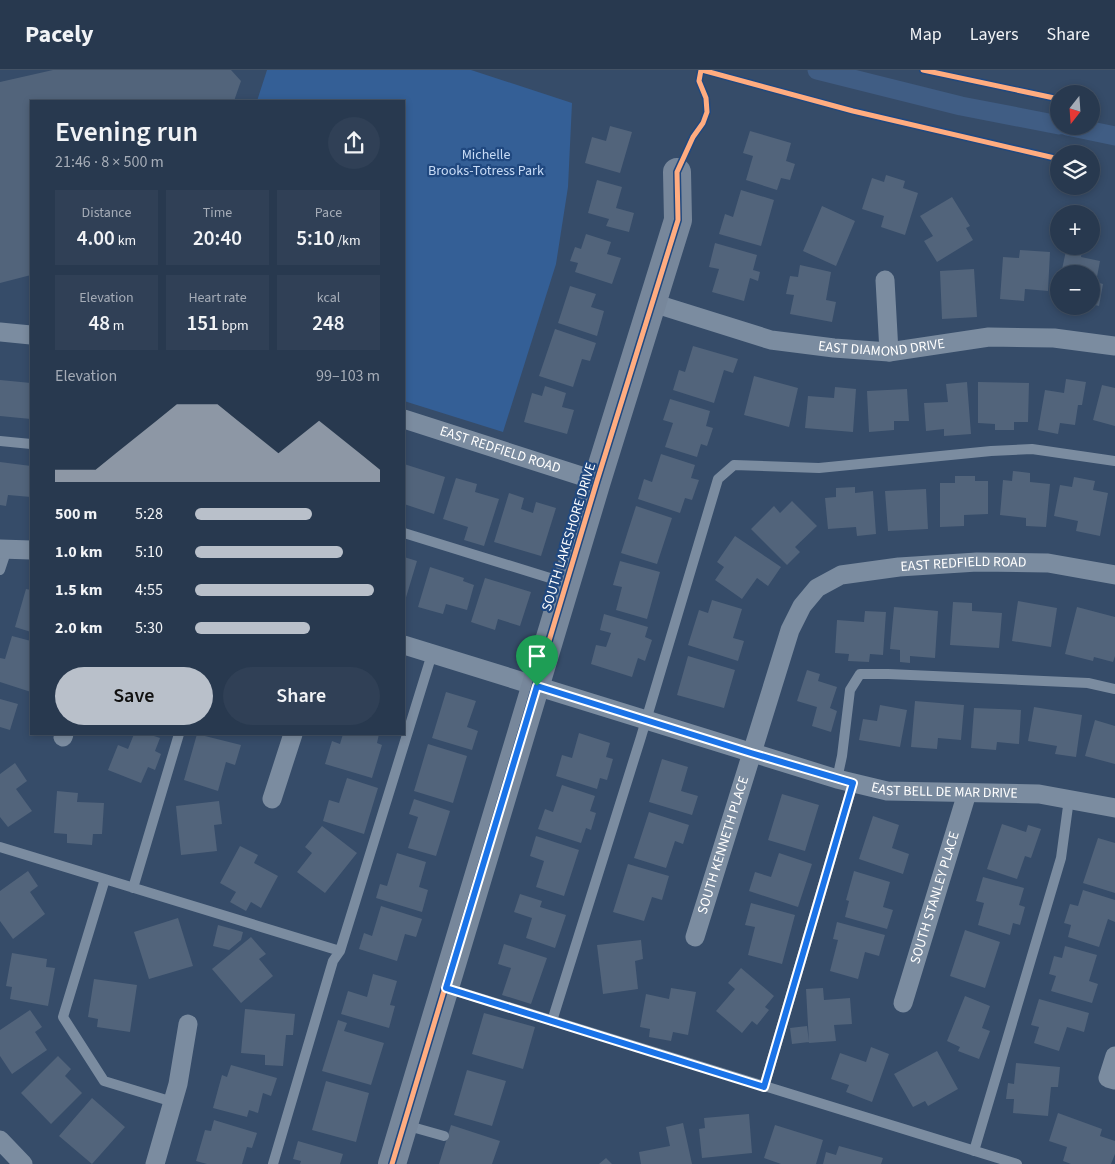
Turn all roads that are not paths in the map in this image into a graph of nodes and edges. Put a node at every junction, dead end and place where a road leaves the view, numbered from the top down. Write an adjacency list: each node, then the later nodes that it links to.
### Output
1 (677, 172): 3 (street, SOUTH LAKESHORE DRIVE)
2 (885, 280): 7 (street)
3 (652, 303): 7 (street, EAST DIAMOND DRIVE); 12 (street, SOUTH LAKESHORE DRIVE)
4 (0, 332): 5 (street)
5 (30, 335)
6 (1115, 346): 7 (street, EAST DIAMOND DRIVE)
7 (889, 352)
8 (405, 420): 12 (street, EAST REDFIELD ROAD)
9 (0, 441): 10 (lane)
10 (30, 444)
11 (1115, 461): 24 (lane)
12 (597, 481): 18 (street, SOUTH LAKESHORE DRIVE)
13 (405, 533): 18 (lane)
14 (3, 549): 15 (street); 16 (lane)
15 (30, 550)
16 (0, 570)
17 (1115, 575): 19 (street, EAST REDFIELD ROAD)
18 (567, 583): 22 (street, SOUTH LAKESHORE DRIVE)
19 (817, 588): 27 (street, SOUTH KENNETH PLACE)
20 (405, 645): 21 (street, EAST BELL DE MAR DRIVE)
21 (432, 654): 22 (street, EAST BELL DE MAR DRIVE); 37 (lane)
22 (537, 686): 24 (street, EAST BELL DE MAR DRIVE); 38 (street, SOUTH LAKESHORE DRIVE)
23 (1115, 689): 28 (lane)
24 (646, 720): 27 (street, EAST BELL DE MAR DRIVE); 40 (lane)
25 (179, 735): 35 (lane)
26 (293, 735): 30 (street)
27 (751, 753): 28 (street, EAST BELL DE MAR DRIVE); 36 (street, SOUTH KENNETH PLACE)
28 (845, 781): 29 (street, EAST BELL DE MAR DRIVE); 44 (lane)
29 (967, 793): 31 (street, EAST BELL DE MAR DRIVE); 39 (street, SOUTH STANLEY PLACE)
30 (272, 799)
31 (1068, 799): 32 (street, EAST BELL DE MAR DRIVE); 49 (lane)
32 (1115, 808)
33 (0, 847): 34 (lane)
34 (104, 879): 35 (lane); 45 (lane)
35 (133, 888): 37 (lane)
36 (695, 937)
37 (340, 951): 52 (lane)
38 (446, 988): 40 (lane); 46 (street, SOUTH LAKESHORE DRIVE)
39 (903, 1003)
40 (552, 1021): 44 (lane)
41 (188, 1024): 45 (street)
42 (1115, 1056): 43 (street)
43 (1112, 1079)
44 (764, 1087): 49 (lane)
45 (173, 1102): 51 (street)
46 (404, 1124): 47 (lane); 53 (street, SOUTH LAKESHORE DRIVE)
47 (444, 1136)
48 (0, 1140): 50 (street)
49 (974, 1151): 54 (lane)
50 (23, 1164)
51 (155, 1164)
52 (273, 1164)
53 (392, 1164)
54 (1017, 1164)

